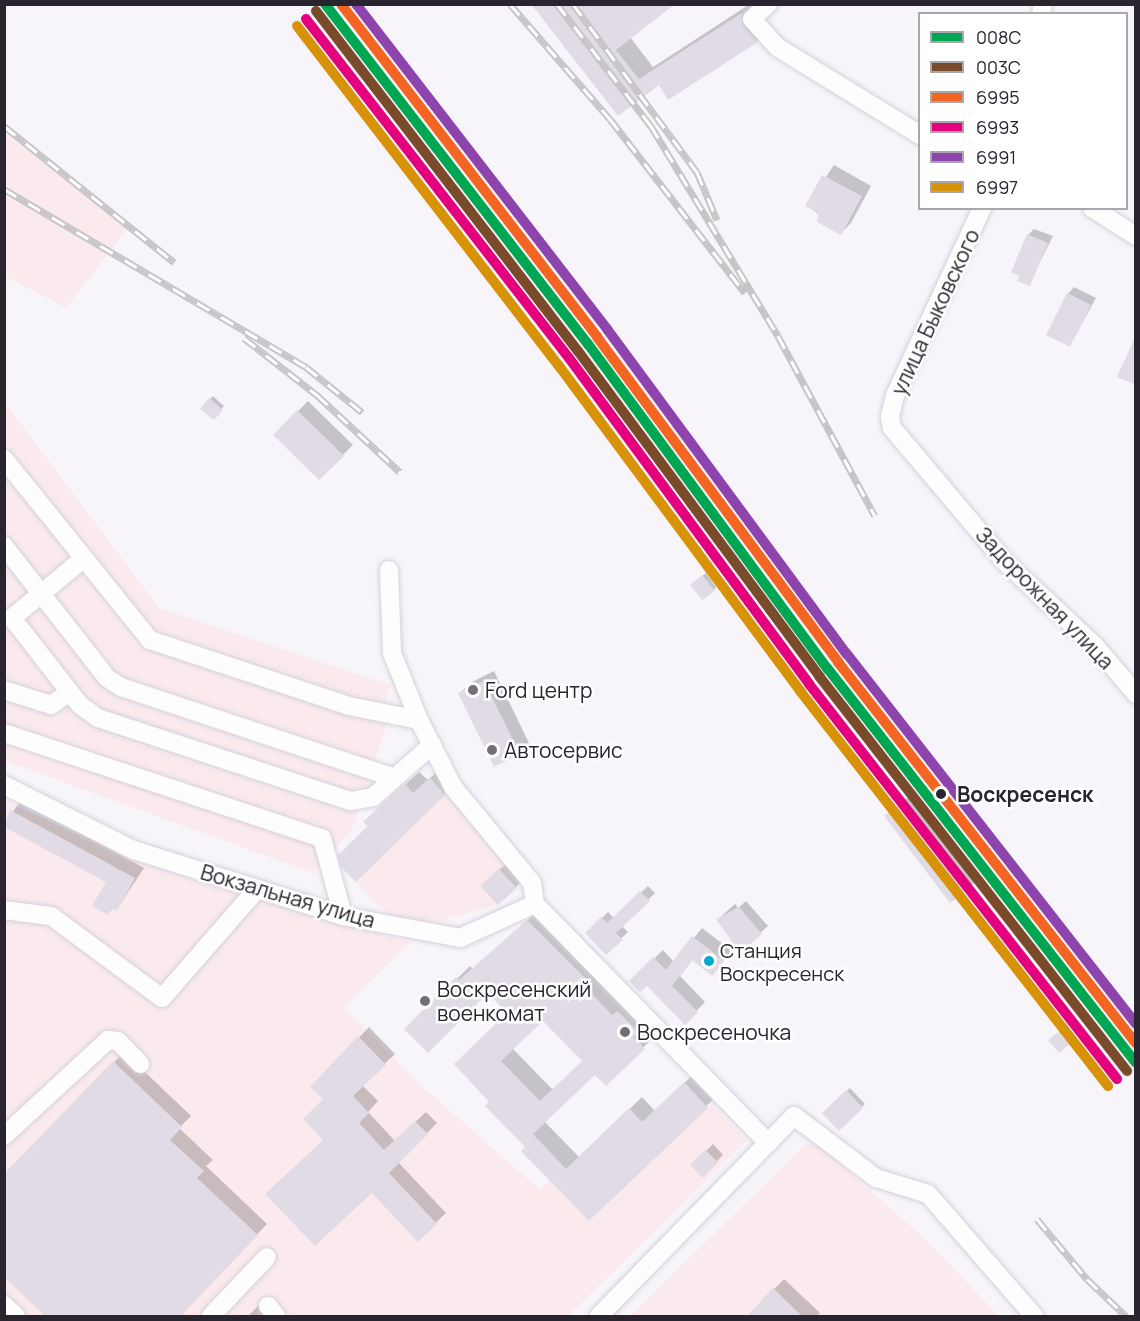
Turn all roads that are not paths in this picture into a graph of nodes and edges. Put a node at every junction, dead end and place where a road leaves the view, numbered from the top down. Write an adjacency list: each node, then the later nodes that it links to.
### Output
1 (768, 4): 2 (street)
2 (918, 134)
3 (981, 210): 6 (street, улица Быковского)
4 (1095, 210): 5 (street)
5 (1136, 236)
6 (890, 417): 15 (street, Задорожная улица)
7 (4, 459): 9 (street)
8 (4, 546): 11 (street)
9 (83, 559): 11 (street); 16 (street)
10 (389, 570): 16 (street)
11 (41, 594): 12 (street); 19 (street)
12 (8, 613): 14 (street)
13 (4, 690): 14 (street)
14 (70, 692): 19 (street)
15 (1136, 694)
16 (419, 720): 18 (street)
17 (4, 733): 24 (street)
18 (432, 745): 19 (street); 22 (street)
19 (394, 778)
20 (4, 785): 21 (street, Вокзальная улица)
21 (257, 889): 23 (street); 24 (street, Вокзальная улица)
22 (535, 903): 24 (street, Вокзальная улица); 27 (street)
23 (4, 910)
24 (343, 916)
25 (140, 1064): 26 (street)
26 (4, 1136)
27 (768, 1143): 32 (street); 33 (street)
28 (267, 1257): 31 (street)
29 (4, 1305): 30 (street)
30 (16, 1317)
31 (211, 1317)
32 (598, 1317)
33 (1034, 1317)

